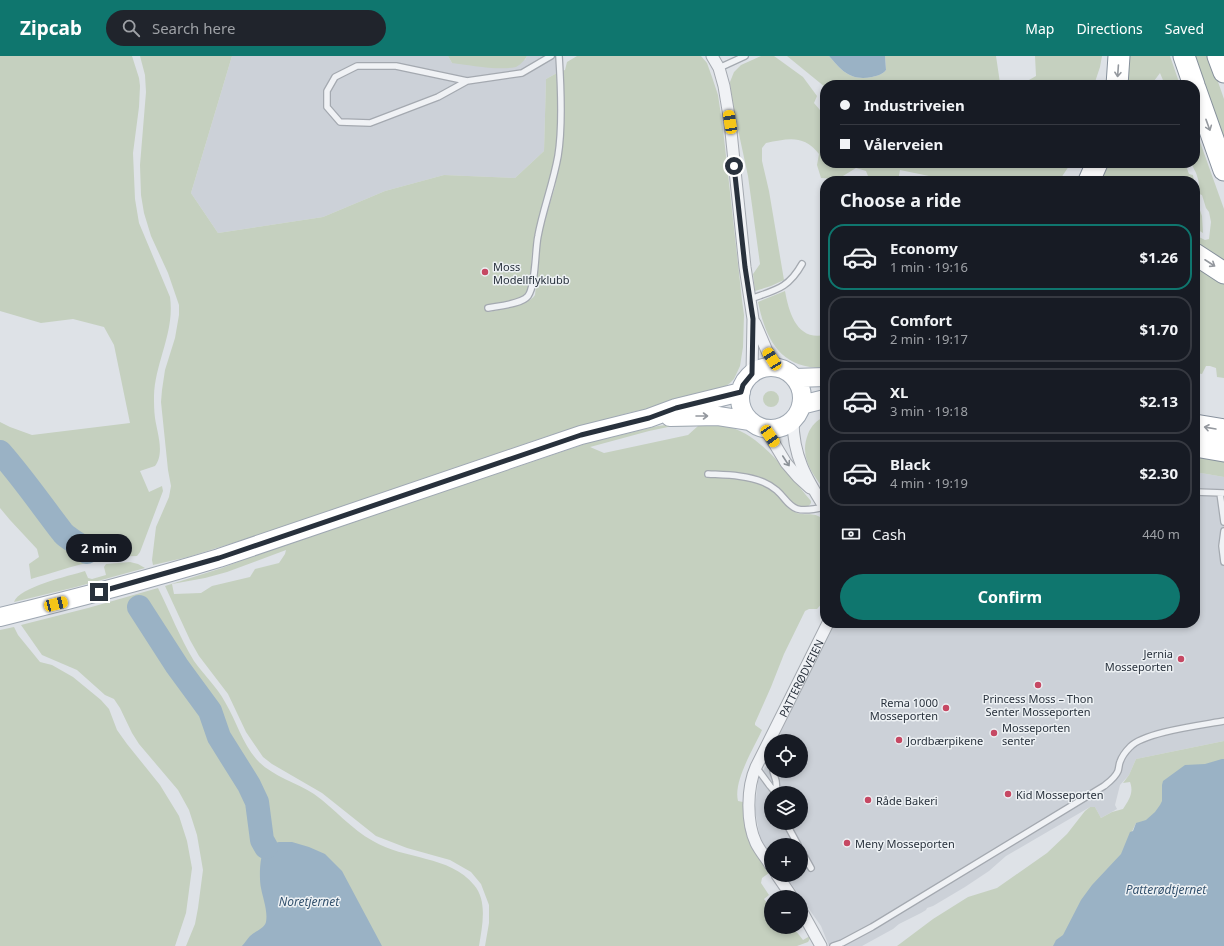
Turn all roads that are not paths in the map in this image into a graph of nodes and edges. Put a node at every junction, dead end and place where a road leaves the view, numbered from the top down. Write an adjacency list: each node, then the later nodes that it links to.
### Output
1 (551, 56): 12 (lane)
2 (559, 56): 19 (lane)
3 (712, 56): 8 (street)
4 (745, 56): 8 (lane)
5 (1120, 56): 10 (highway, one-way to 10)
6 (1184, 56): 11 (highway)
7 (1218, 56): 9 (highway)
8 (719, 68): 18 (street)
9 (1224, 72)
10 (1118, 80)
11 (1192, 80)
12 (467, 81): 12 (lane)
13 (1200, 102): 14 (highway, one-way to 14)
14 (1224, 170)
15 (1200, 257): 17 (highway, one-way to 17)
16 (802, 264): 18 (lane)
17 (1224, 273)
18 (750, 299): 20 (street)
19 (488, 308)
20 (753, 319): 21 (street); 22 (street)
21 (777, 368): 22 (main road); 24 (main road)
22 (752, 374): 25 (main road)
23 (820, 377): 24 (main road)
24 (795, 378): 27 (main road)
25 (741, 392): 28 (main road); 29 (main road)
26 (820, 401): 27 (main road)
27 (797, 412): 29 (main road); 35 (street)
28 (649, 418): 29 (main road, one-way to 29); 43 (main road)
29 (758, 424): 35 (street, one-way to 35)
30 (1200, 426): 31 (highway, one-way to 30)
31 (1224, 430)
32 (1200, 447): 33 (highway)
33 (1224, 451)
34 (708, 474): 39 (lane)
35 (813, 490): 38 (street)
36 (1200, 492): 37 (lane)
37 (1222, 493): 40 (lane)
38 (820, 500)
39 (820, 508)
40 (1224, 522)
41 (1224, 531): 42 (lane)
42 (1224, 562)
43 (0, 617)
44 (826, 628): 46 (street, PATTERØDVEIEN)
45 (1224, 721): 54 (lane)
46 (763, 753): 47 (street, PATTERØDVEIEN)
47 (756, 767): 48 (lane); 49 (street, PATTERØDVEIEN)
48 (770, 786)
49 (764, 856)
50 (808, 863): 51 (lane)
51 (811, 868)
52 (808, 923): 53 (street)
53 (821, 946)
54 (833, 946)

